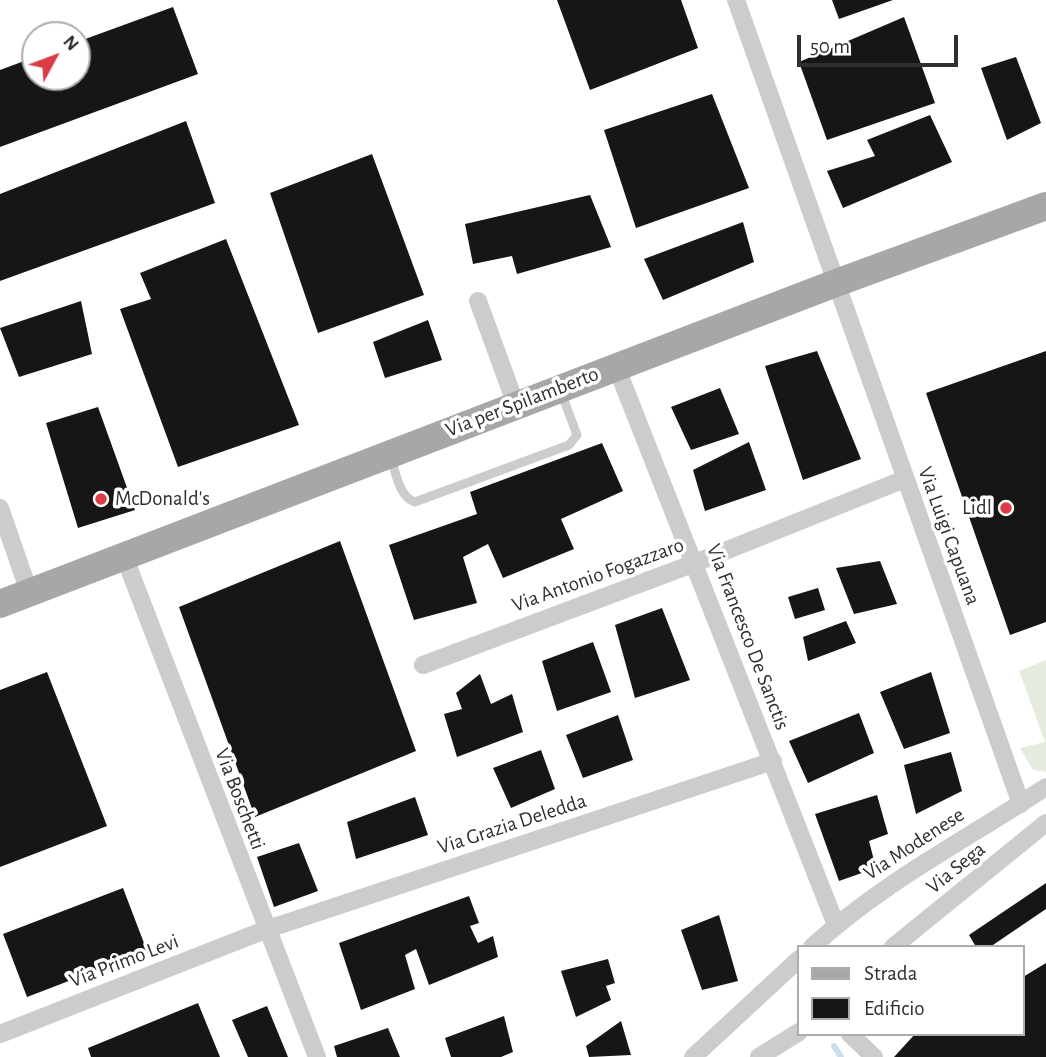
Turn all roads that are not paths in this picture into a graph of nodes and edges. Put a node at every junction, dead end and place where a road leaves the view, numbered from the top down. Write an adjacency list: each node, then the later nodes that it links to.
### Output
1 (736, 0): 3 (street, Via Luigi Capuana)
2 (1046, 206): 3 (main road, Via per Spilamberto)
3 (836, 283): 5 (main road, Via per Spilamberto); 9 (street, Via Luigi Capuana)
4 (478, 300): 7 (street)
5 (616, 366): 6 (main road, Via per Spilamberto); 12 (street, Via Francesco De Sanctis)
6 (559, 388): 7 (main road, Via per Spilamberto); 8 (lane)
7 (516, 405): 8 (main road, Via per Spilamberto)
8 (389, 453): 11 (main road, Via per Spilamberto)
9 (905, 479): 12 (street, Via Antonio Fogazzaro); 18 (street, Via Luigi Capuana)
10 (0, 508): 13 (street)
11 (124, 556): 13 (main road, Via per Spilamberto); 21 (street, Via Boschetti)
12 (695, 563): 15 (street, Via Antonio Fogazzaro); 16 (street, Via Francesco De Sanctis)
13 (29, 592): 14 (main road, Via per Spilamberto)
14 (0, 604)
15 (423, 665)
16 (772, 761): 20 (street, Via Francesco De Sanctis); 21 (street, Via Grazia Deledda)
17 (1046, 787): 18 (street, Via Modenese)
18 (1021, 804): 20 (street, Via Modenese)
19 (1046, 823): 23 (street, Via Sega)
20 (836, 925): 22 (street, Via Modenese)
21 (265, 930): 26 (street, Via Primo Levi); 28 (street, Via Boschetti)
22 (814, 945)
23 (895, 945)
24 (797, 961): 29 (street)
25 (797, 1033): 30 (street)
26 (0, 1034)
27 (852, 1036): 31 (street)
28 (317, 1057)
29 (694, 1057)
30 (758, 1057)
31 (874, 1057)

